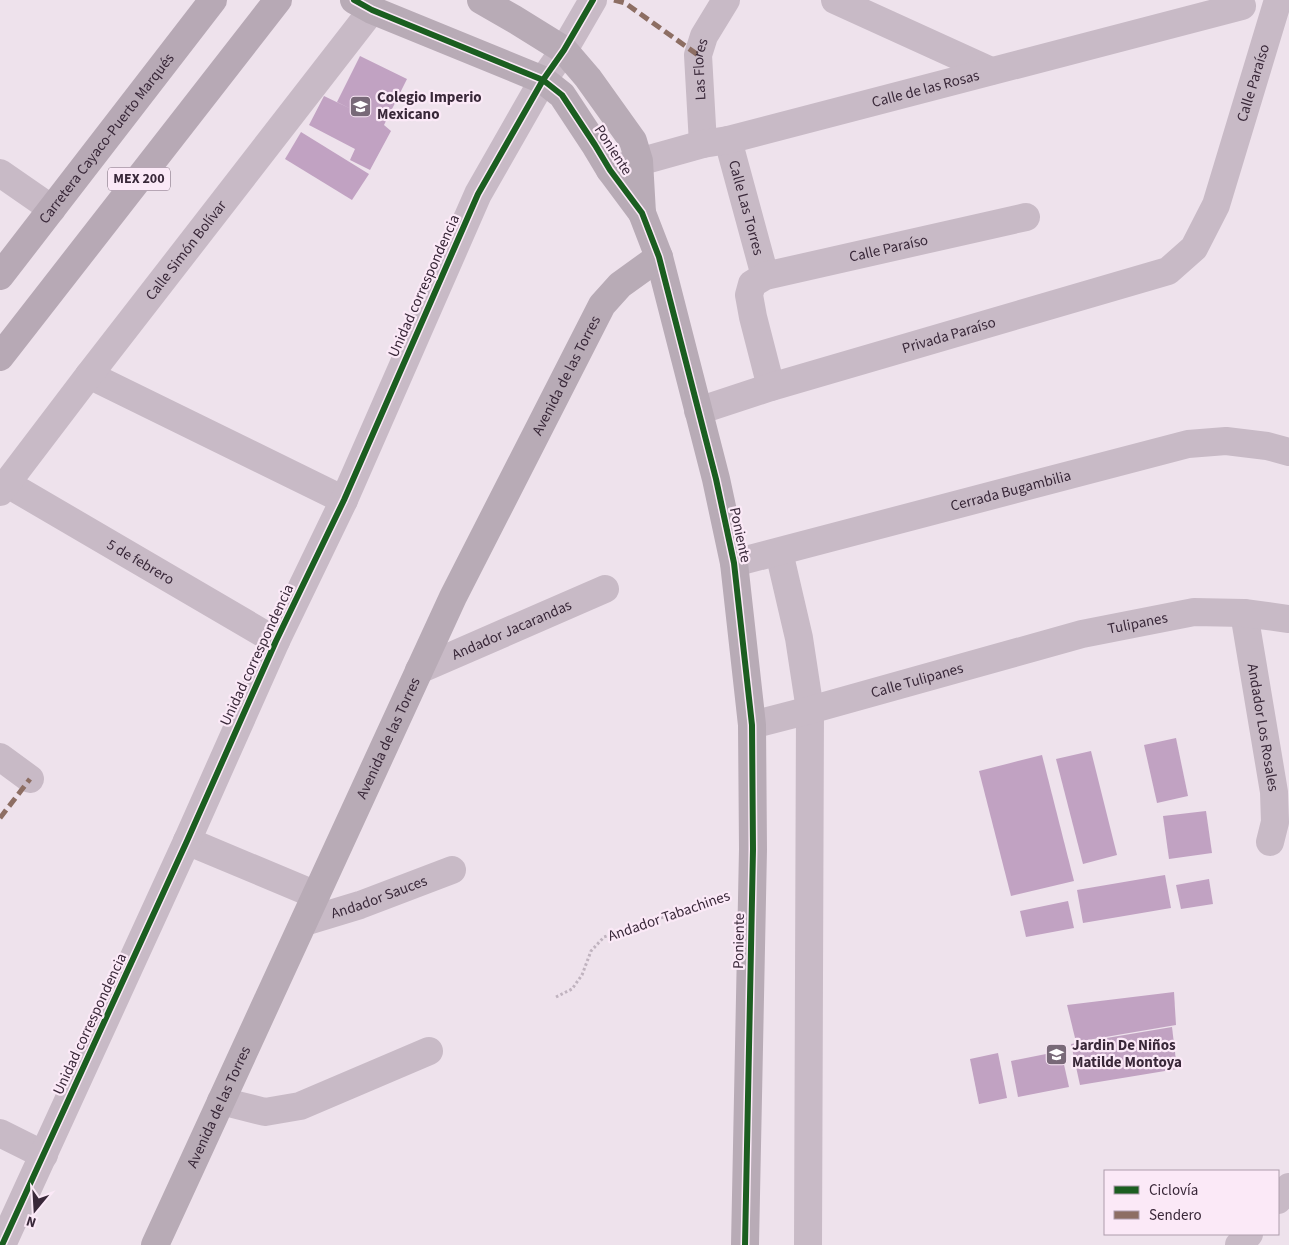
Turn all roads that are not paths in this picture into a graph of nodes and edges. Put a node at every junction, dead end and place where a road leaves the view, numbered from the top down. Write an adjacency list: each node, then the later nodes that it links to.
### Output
1 (212, 0): 17 (main road, Carretera Cayaco-Puerto Marqués / MEX 200)
2 (278, 0): 24 (main road, MEX 200)
3 (481, 0): 10 (street, Poniente)
4 (594, 0): 10 (street)
5 (726, 0): 13 (street, Las Flores)
6 (835, 0): 11 (street)
7 (1236, 3): 9 (street); 11 (street, Calle de las Rosas)
8 (363, 5): 12 (street, Poniente); 25 (street, Calle Simón Bolívar)
9 (1275, 10): 20 (street, Calle Paraíso)
10 (564, 50): 12 (street); 14 (street, Poniente)
11 (991, 71): 13 (street, Calle de las Rosas)
12 (543, 80): 15 (street, Poniente); 30 (street, Unidad correspondencia)
13 (715, 142): 14 (street, Calle de las Rosas); 23 (street, Calle Las Torres)
14 (638, 161): 15 (street, Calle de las Rosas); 18 (street, Poniente)
15 (610, 170): 18 (street, Poniente)
16 (0, 173): 17 (street)
17 (52, 209): 22 (main road, Carretera Cayaco-Puerto Marqués / MEX 200)
18 (642, 212): 21 (street, Poniente)
19 (1026, 217): 23 (street, Calle Paraíso)
20 (1194, 248): 26 (street, Privada Paraíso)
21 (659, 257): 27 (street, Poniente); 38 (street, Avenida de las Torres)
22 (0, 276)
23 (758, 280): 26 (street, Calle Las Torres)
24 (0, 357)
25 (89, 375): 29 (street, Calle Simón Bolívar); 30 (street)
26 (771, 387): 27 (street, Privada Paraíso)
27 (698, 411): 32 (street, Poniente)
28 (1289, 452): 31 (street, Cerrada Bugambilia)
29 (3, 488): 37 (street, 5 de febrero)
30 (344, 500): 37 (street, Unidad correspondencia)
31 (778, 552): 32 (street, Cerrada Bugambilia); 39 (street)
32 (734, 563): 40 (street, Poniente)
33 (605, 589): 38 (street, Andador Jacarandas)
34 (1244, 613): 35 (street); 36 (street, Tulipanes); 44 (street, Andador Los Rosales)
35 (1289, 619)
36 (1082, 634): 39 (street, Calle Tulipanes)
37 (276, 641): 43 (street, Unidad correspondencia)
38 (419, 670): 46 (street, Avenida de las Torres)
39 (810, 710): 40 (street, Calle Tulipanes); 58 (street)
40 (752, 725): 57 (street, Poniente)
41 (0, 757): 42 (street)
42 (30, 779)
43 (187, 841): 46 (street); 51 (street, Unidad correspondencia)
44 (1270, 842)
45 (452, 870): 47 (street, Andador Sauces)
46 (316, 895): 47 (street, Avenida de las Torres)
47 (304, 922): 49 (street, Avenida de las Torres)
48 (429, 1051): 49 (street)
49 (221, 1100): 56 (street, Avenida de las Torres)
50 (0, 1133): 51 (street)
51 (44, 1154): 55 (street, Unidad correspondencia)
52 (1289, 1187): 53 (street)
53 (1279, 1199)
54 (1248, 1235): 59 (street)
55 (2, 1245)
56 (155, 1245)
57 (745, 1245)
58 (808, 1245)
59 (1239, 1245)

